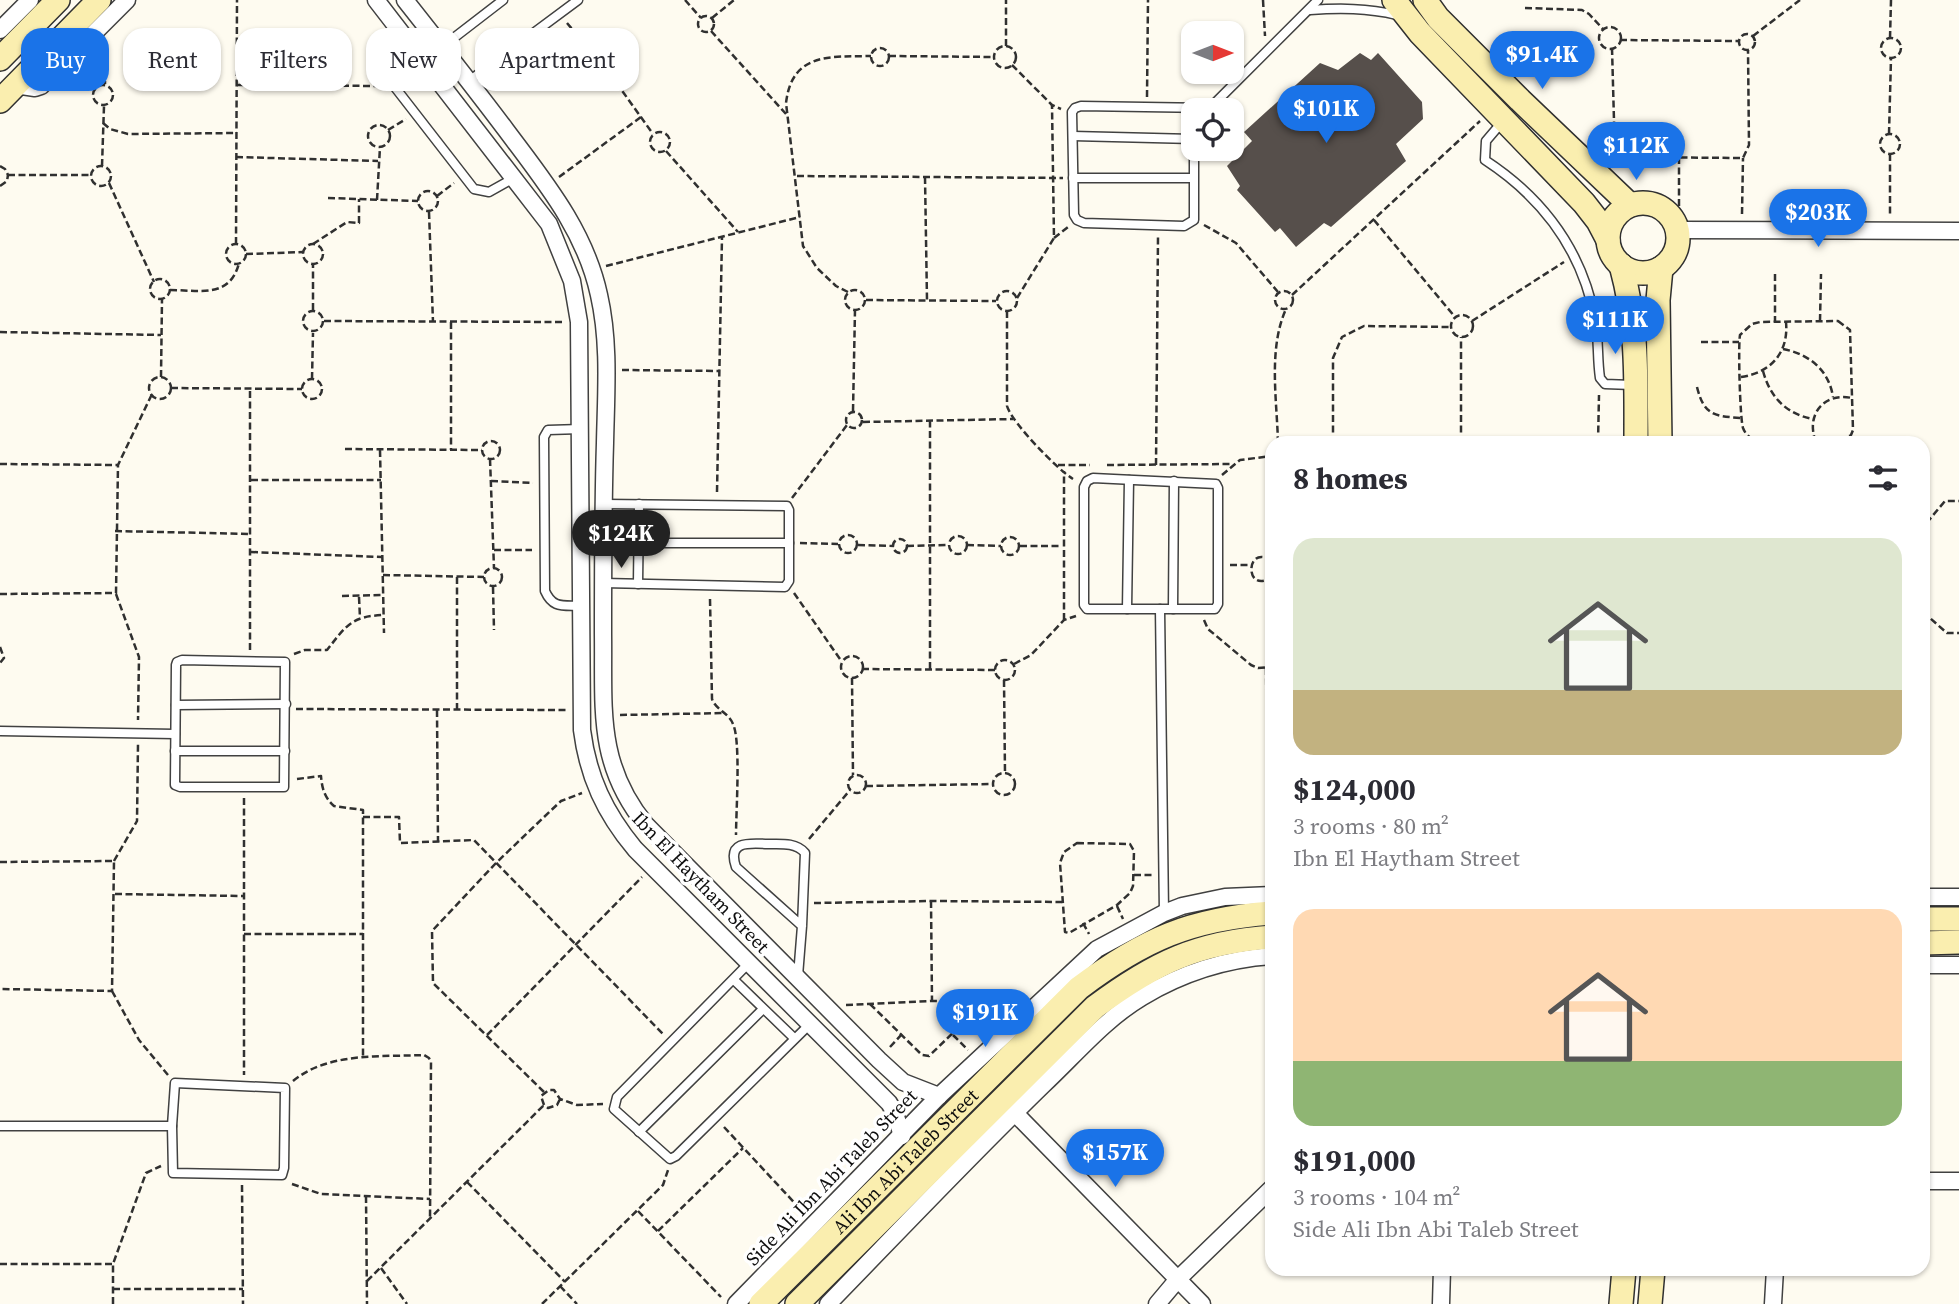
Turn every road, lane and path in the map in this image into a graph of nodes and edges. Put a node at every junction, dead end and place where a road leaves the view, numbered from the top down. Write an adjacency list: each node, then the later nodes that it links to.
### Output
1 (30, 0): 31 (street)
2 (58, 0): 46 (street)
3 (99, 0): 56 (street)
4 (127, 0): 25 (street)
5 (237, 0): 26 (path)
6 (376, 0): 27 (street, Ibn El Haytham Street)
7 (405, 0): 28 (street, Ibn El Haytham Street)
8 (503, 0): 33 (lane)
9 (578, 0): 22 (lane)
10 (685, 0): 23 (path)
11 (734, 0): 24 (path)
12 (1006, 0): 38 (path)
13 (1148, 0): 60 (path)
14 (1263, 0): 41 (path)
15 (1318, 0): 21 (lane)
16 (1425, 0): 79 (street)
17 (1800, 0): 34 (path)
18 (1891, 0): 35 (path)
19 (1525, 8): 30 (path)
20 (1400, 9): 21 (lane); 64 (street)
21 (1310, 10): 41 (lane)
22 (559, 13): 29 (path); 49 (lane)
23 (701, 18): 24 (path); 32 (path)
24 (712, 18): 32 (path)
25 (99, 28)
26 (237, 28)
27 (397, 28)
28 (427, 28)
29 (571, 28)
30 (1603, 29): 36 (path); 39 (path)
31 (0, 30)
32 (711, 31): 65 (path)
33 (461, 32)
34 (1753, 36): 37 (path); 40 (path)
35 (1890, 38): 45 (path); 45 (path)
36 (1620, 40): 37 (path); 39 (path)
37 (1739, 41): 40 (path)
38 (1006, 46): 44 (path); 47 (path)
39 (1612, 48): 80 (path)
40 (1748, 50): 81 (path)
41 (1266, 53): 57 (lane)
42 (889, 56): 43 (path); 43 (path); 44 (path)
43 (871, 57): 65 (path)
44 (994, 57): 47 (path)
45 (1891, 58): 71 (path)
46 (0, 60)
47 (1012, 65): 58 (path)
48 (461, 71): 49 (street, Ibn El Haytham Street)
49 (469, 81): 96 (street, Ibn El Haytham Street)
50 (109, 86): 59 (path)
51 (95, 91): 59 (path)
52 (237, 91): 69 (path)
53 (398, 91): 63 (lane)
54 (446, 91): 92 (street, Ibn El Haytham Street)
55 (622, 91): 66 (path)
56 (8, 93)
57 (1220, 98)
58 (1052, 105): 62 (path); 91 (path)
59 (104, 106): 67 (path)
60 (1147, 107): 61 (lane); 62 (lane)
61 (1181, 108)
62 (1072, 112): 72 (lane)
63 (415, 114): 68 (path); 88 (lane)
64 (1498, 115): 106 (path); 117 (street); 122 (lane)
65 (789, 116): 89 (path)
66 (641, 117): 70 (path); 96 (path)
67 (103, 123): 69 (path); 85 (path)
68 (388, 130): 74 (path); 74 (path)
69 (237, 133): 78 (path)
70 (653, 134): 75 (path); 75 (path)
71 (1889, 134): 76 (path); 76 (path)
72 (1073, 136): 73 (lane); 93 (lane)
73 (1181, 139)
74 (380, 147): 82 (path)
75 (666, 151): 114 (path)
76 (1890, 154): 112 (path)
77 (1679, 157): 80 (path); 81 (path); 110 (path)
78 (236, 158): 82 (path); 118 (path)
79 (1581, 158): 80 (path); 103 (street)
80 (1615, 158)
81 (1743, 158): 111 (path)
82 (378, 161): 101 (path)
83 (1193, 161): 94 (lane)
84 (0, 166): 86 (path)
85 (102, 166): 87 (path); 95 (path)
86 (8, 175): 87 (path); 97 (path)
87 (91, 175): 95 (path)
88 (464, 176): 92 (lane); 98 (path)
89 (795, 176): 90 (path); 105 (path)
90 (925, 177): 91 (path); 138 (path)
91 (1052, 177): 116 (path)
92 (514, 178): 151 (street, Ibn El Haytham Street)
93 (1073, 178): 94 (lane); 107 (lane)
94 (1193, 178): 108 (lane)
95 (109, 183): 130 (path)
96 (547, 185): 127 (street, Ibn El Haytham Street)
97 (0, 186)
98 (437, 196): 102 (path); 104 (path)
99 (328, 198): 100 (path)
100 (359, 200): 101 (path); 119 (path)
101 (377, 200): 102 (path)
102 (418, 201): 104 (path)
103 (1630, 205): 110 (street); 117 (street)
104 (429, 212): 149 (path)
105 (800, 217): 114 (path); 132 (path)
106 (1373, 219): 134 (path); 144 (path)
107 (1077, 220): 109 (lane); 116 (path)
108 (1194, 220): 109 (lane); 133 (path)
109 (1158, 225): 200 (path)
110 (1677, 230): 111 (street); 126 (street)
111 (1741, 231): 112 (street)
112 (1891, 231): 113 (street)
113 (1959, 231)
114 (739, 232): 115 (path)
115 (722, 237): 127 (path); 162 (path)
116 (1054, 238): 135 (path)
117 (1608, 240): 125 (street)
118 (236, 244): 121 (path); 123 (path)
119 (313, 244): 120 (path); 124 (path)
120 (303, 252): 121 (path); 124 (path)
121 (246, 254): 123 (path)
122 (1574, 255): 146 (path); 166 (lane)
123 (239, 263): 131 (path)
124 (313, 264): 141 (path)
125 (1620, 265): 126 (street); 168 (street)
126 (1661, 268): 189 (street)
127 (592, 270): 161 (street, Ibn El Haytham Street)
128 (1775, 274): 152 (path)
129 (1821, 274): 148 (path)
130 (154, 282): 131 (path); 136 (path)
131 (170, 290): 136 (path)
132 (848, 292): 137 (path); 142 (path)
133 (1278, 292): 134 (path); 140 (path)
134 (1292, 295): 140 (path)
135 (1017, 298): 139 (path); 143 (path)
136 (162, 299): 156 (path)
137 (866, 300): 138 (path); 142 (path)
138 (927, 300): 139 (path)
139 (996, 301): 143 (path)
140 (1286, 309): 184 (path)
141 (313, 310): 145 (path); 154 (path)
142 (855, 310): 176 (path)
143 (1007, 311): 178 (path)
144 (1455, 317): 146 (path); 153 (path)
145 (324, 321): 149 (path); 154 (path)
146 (1472, 321): 157 (path)
147 (1786, 321): 148 (path); 152 (path); 160 (path)
148 (1820, 321): 175 (path)
149 (433, 322): 150 (path)
150 (451, 322): 151 (path); 195 (path)
151 (579, 322): 183 (street, Ibn El Haytham Street)
152 (1775, 322): 159 (path)
153 (1450, 327): 157 (path); 185 (path)
154 (313, 331): 167 (path)
155 (0, 332): 156 (path)
156 (161, 335): 164 (path)
157 (1461, 337): 186 (path)
158 (1701, 342): 159 (path)
159 (1739, 342): 165 (path)
160 (1783, 349): 163 (path); 174 (path)
161 (606, 370): 162 (path); 214 (street, Ibn El Haytham Street)
162 (720, 371): 216 (path)
163 (1763, 371): 165 (path); 179 (path)
164 (161, 377): 170 (path); 173 (path)
165 (1741, 377): 177 (path)
166 (1600, 378): 168 (lane); 187 (path)
167 (313, 379): 172 (path); 172 (path)
168 (1636, 385): 188 (street)
169 (1697, 387): 177 (path)
170 (171, 388): 171 (path); 173 (path)
171 (250, 389): 172 (path); 205 (path)
172 (302, 389)
173 (152, 394): 202 (path)
174 (1833, 397): 175 (path); 179 (path)
175 (1853, 398): 192 (path)
176 (853, 411): 181 (path); 182 (path)
177 (1741, 418): 190 (path)
178 (1013, 419): 180 (path); 203 (path)
179 (1813, 419): 191 (path)
180 (930, 421): 181 (path); 227 (path)
181 (863, 422): 182 (path)
182 (848, 425): 217 (path)
183 (580, 429): 211 (lane); 221 (street, Ibn El Haytham Street)
184 (1278, 436)
185 (1333, 436)
186 (1461, 436)
187 (1598, 436)
188 (1636, 436)
189 (1660, 436)
190 (1750, 436)
191 (1813, 436)
192 (1850, 436)
193 (345, 449): 194 (path)
194 (380, 450): 195 (path); 206 (path)
195 (451, 450): 196 (path)
196 (482, 450): 198 (path); 198 (path)
197 (1265, 457): 201 (path)
198 (490, 459): 208 (path)
199 (0, 464): 202 (path)
200 (1156, 464): 201 (path); 203 (path)
201 (1233, 464): 212 (path)
202 (118, 465): 219 (path)
203 (1058, 466): 204 (path)
204 (1064, 471): 209 (path); 234 (path)
205 (251, 480): 206 (path); 220 (path)
206 (381, 480): 238 (path)
207 (1129, 480): 209 (lane); 210 (lane); 257 (lane)
208 (491, 481): 211 (path); 235 (path)
209 (1087, 481): 257 (lane)
210 (1174, 481): 212 (lane); 259 (lane)
211 (544, 484): 236 (lane)
212 (1216, 484): 240 (lane)
213 (1959, 500): 218 (path)
214 (604, 504): 215 (lane); 222 (street, Ibn El Haytham Street)
215 (639, 504): 216 (lane); 223 (lane)
216 (717, 504): 217 (lane)
217 (787, 506): 224 (lane)
218 (1930, 518)
219 (116, 531): 220 (path); 252 (path)
220 (251, 534): 237 (path)
221 (582, 542): 222 (street); 256 (street, Ibn El Haytham Street)
222 (603, 542): 247 (street, Ibn El Haytham Street)
223 (639, 542): 224 (lane); 248 (lane)
224 (789, 543): 225 (path); 250 (lane)
225 (838, 544): 226 (path); 226 (path)
226 (857, 544): 230 (path)
227 (930, 545): 228 (path); 231 (path); 275 (path)
228 (948, 545): 229 (path); 229 (path)
229 (967, 545): 232 (path)
230 (894, 546): 231 (path); 231 (path)
231 (907, 546)
232 (1001, 546): 233 (path); 233 (path)
233 (1020, 546): 234 (path)
234 (1063, 546): 272 (path)
235 (494, 550): 236 (path); 242 (path)
236 (545, 551): 256 (lane)
237 (251, 552): 238 (path); 268 (path)
238 (382, 557): 243 (path)
239 (1265, 558): 241 (path)
240 (1218, 565): 241 (path); 260 (lane)
241 (1251, 565): 246 (path)
242 (494, 568): 245 (path); 251 (path)
243 (383, 575): 244 (path); 253 (path)
244 (457, 577): 245 (path); 282 (path)
245 (484, 577): 251 (path)
246 (1265, 581)
247 (603, 583): 248 (lane); 285 (street, Ibn El Haytham Street)
248 (638, 584): 249 (lane)
249 (710, 585): 250 (lane); 284 (path)
250 (789, 586): 270 (path)
251 (493, 587): 264 (path)
252 (0, 594)
253 (383, 595): 255 (path); 261 (path)
254 (342, 596): 255 (path)
255 (359, 596): 262 (path)
256 (580, 606): 283 (street, Ibn El Haytham Street)
257 (1127, 609): 258 (lane)
258 (1160, 609): 259 (lane); 306 (lane)
259 (1173, 609): 260 (lane)
260 (1200, 609): 273 (path)
261 (384, 615): 262 (path); 266 (path)
262 (360, 618): 269 (path)
263 (1930, 618): 265 (path)
264 (494, 630)
265 (1959, 633)
266 (384, 634)
267 (0, 647): 271 (path)
268 (249, 661): 269 (lane); 279 (lane)
269 (285, 662): 280 (lane)
270 (842, 662): 274 (path); 277 (path)
271 (0, 663)
272 (1014, 664): 276 (path); 278 (path)
273 (1265, 668)
274 (862, 669): 275 (path); 277 (path)
275 (930, 669): 276 (path)
276 (995, 670): 278 (path)
277 (852, 678): 291 (path)
278 (1004, 681): 290 (path)
279 (176, 705): 280 (lane); 287 (lane)
280 (286, 707): 281 (path); 289 (lane)
281 (437, 710): 282 (path); 299 (path)
282 (457, 710): 283 (path)
283 (581, 710): 296 (street, Ibn El Haytham Street)
284 (725, 713): 285 (path); 300 (path)
285 (604, 716): 330 (street, Ibn El Haytham Street)
286 (0, 731): 287 (lane)
287 (175, 734): 288 (lane)
288 (175, 751): 289 (lane); 295 (lane)
289 (285, 751): 294 (lane)
290 (1005, 773): 292 (path); 292 (path)
291 (853, 775): 293 (path); 297 (path)
292 (993, 784): 293 (path)
293 (866, 786): 297 (path)
294 (285, 787): 295 (lane); 298 (path)
295 (244, 788): 309 (path)
296 (595, 788): 303 (path); 304 (street, Ibn El Haytham Street)
297 (850, 790): 301 (path)
298 (363, 817): 299 (path); 321 (path)
299 (438, 842): 303 (path)
300 (736, 848): 301 (lane); 319 (lane)
301 (801, 849): 314 (lane)
302 (0, 862): 307 (path)
303 (496, 863): 325 (path); 342 (path)
304 (654, 865): 325 (path); 327 (street, Ibn El Haytham Street)
305 (1134, 875): 306 (path); 313 (path); 313 (path)
306 (1163, 876): 315 (lane)
307 (114, 894): 309 (path); 333 (path)
308 (1265, 895): 315 (street, Side Ali Ibn Abi Taleb Street)
309 (244, 896): 320 (path)
310 (1930, 897): 311 (street)
311 (1959, 897)
312 (931, 901): 313 (path); 314 (path); 334 (path)
313 (1062, 902)
314 (804, 904): 319 (lane)
315 (1164, 913): 337 (street, Side Ali Ibn Abi Taleb Street)
316 (1265, 914): 375 (street, Ali Ibn Abi Taleb Street)
317 (1930, 919): 318 (street)
318 (1959, 919)
319 (802, 926): 330 (lane)
320 (244, 934): 321 (path); 348 (path)
321 (363, 934): 345 (path)
322 (1265, 938): 355 (street, Ali Ibn Abi Taleb Street)
323 (1930, 943): 324 (street)
324 (1959, 943)
325 (575, 945): 342 (path); 344 (path)
326 (1265, 957): 355 (street)
327 (749, 963): 331 (lane); 340 (street, Ibn El Haytham Street)
328 (1930, 965): 329 (street)
329 (1959, 965)
330 (798, 978): 338 (street, Ibn El Haytham Street)
331 (734, 980): 339 (lane); 344 (lane)
332 (0, 989): 333 (path)
333 (113, 991): 347 (path)
334 (932, 1001): 335 (path); 336 (path)
335 (985, 1002): 337 (path); 341 (path)
336 (870, 1004): 338 (path); 341 (path)
337 (1036, 1005): 346 (street, Side Ali Ibn Abi Taleb Street)
338 (825, 1006): 351 (street, Ibn El Haytham Street)
339 (763, 1009): 343 (lane); 359 (lane)
340 (810, 1024): 343 (lane); 360 (street, Ibn El Haytham Street)
341 (953, 1034): 346 (path)
342 (486, 1036): 350 (path)
343 (794, 1038): 356 (lane)
344 (671, 1042): 353 (lane)
345 (363, 1058): 349 (path); 371 (path)
346 (978, 1059): 351 (street, Side Ali Ibn Abi Taleb Street)
347 (175, 1083): 348 (lane); 358 (lane)
348 (244, 1085): 349 (lane)
349 (285, 1088): 365 (lane)
350 (544, 1092): 352 (path); 354 (path)
351 (939, 1096): 360 (street, Side Ali Ibn Abi Taleb Street)
352 (560, 1099): 353 (path); 354 (path)
353 (615, 1102): 359 (lane)
354 (544, 1105): 368 (path)
355 (1008, 1106): 383 (street); 398 (street, Ali Ibn Abi Taleb Street); 399 (street)
356 (715, 1118): 361 (path); 362 (lane)
357 (0, 1126): 358 (lane)
358 (172, 1126): 363 (lane)
359 (639, 1132): 362 (lane)
360 (902, 1136): 375 (street, Side Ali Ibn Abi Taleb Street)
361 (743, 1148): 374 (path); 375 (path)
362 (670, 1159): 372 (path)
363 (172, 1168): 364 (lane); 377 (path)
364 (242, 1175): 365 (lane); 388 (path)
365 (282, 1175): 370 (path)
366 (1930, 1181): 367 (street)
367 (1959, 1181)
368 (467, 1182): 373 (path); 385 (path)
369 (1265, 1195): 383 (street)
370 (366, 1196): 371 (path); 384 (path)
371 (430, 1199): 373 (path)
372 (638, 1210): 374 (path); 385 (path)
373 (430, 1220): 378 (path)
374 (658, 1231): 396 (path)
375 (821, 1231): 389 (street, Ali Ibn Abi Taleb Street); 397 (street, Side Ali Ibn Abi Taleb Street)
376 (0, 1264): 377 (path)
377 (113, 1264): 387 (path)
378 (381, 1268): 384 (path); 393 (path)
379 (1442, 1276): 402 (street)
380 (1623, 1276): 403 (street)
381 (1652, 1276): 404 (street)
382 (1775, 1276): 405 (street)
383 (1178, 1279): 400 (street); 401 (street)
384 (367, 1281): 392 (path)
385 (565, 1282): 386 (path)
386 (560, 1286): 394 (path); 395 (path)
387 (113, 1289): 388 (path); 390 (path)
388 (243, 1289): 391 (path)
389 (768, 1301)
390 (113, 1304)
391 (243, 1304)
392 (367, 1304)
393 (407, 1304)
394 (542, 1304)
395 (577, 1304)
396 (728, 1304)
397 (736, 1304)
398 (797, 1304)
399 (828, 1304)
400 (1157, 1304)
401 (1202, 1304)
402 (1441, 1304)
403 (1621, 1304)
404 (1650, 1304)
405 (1773, 1304)

